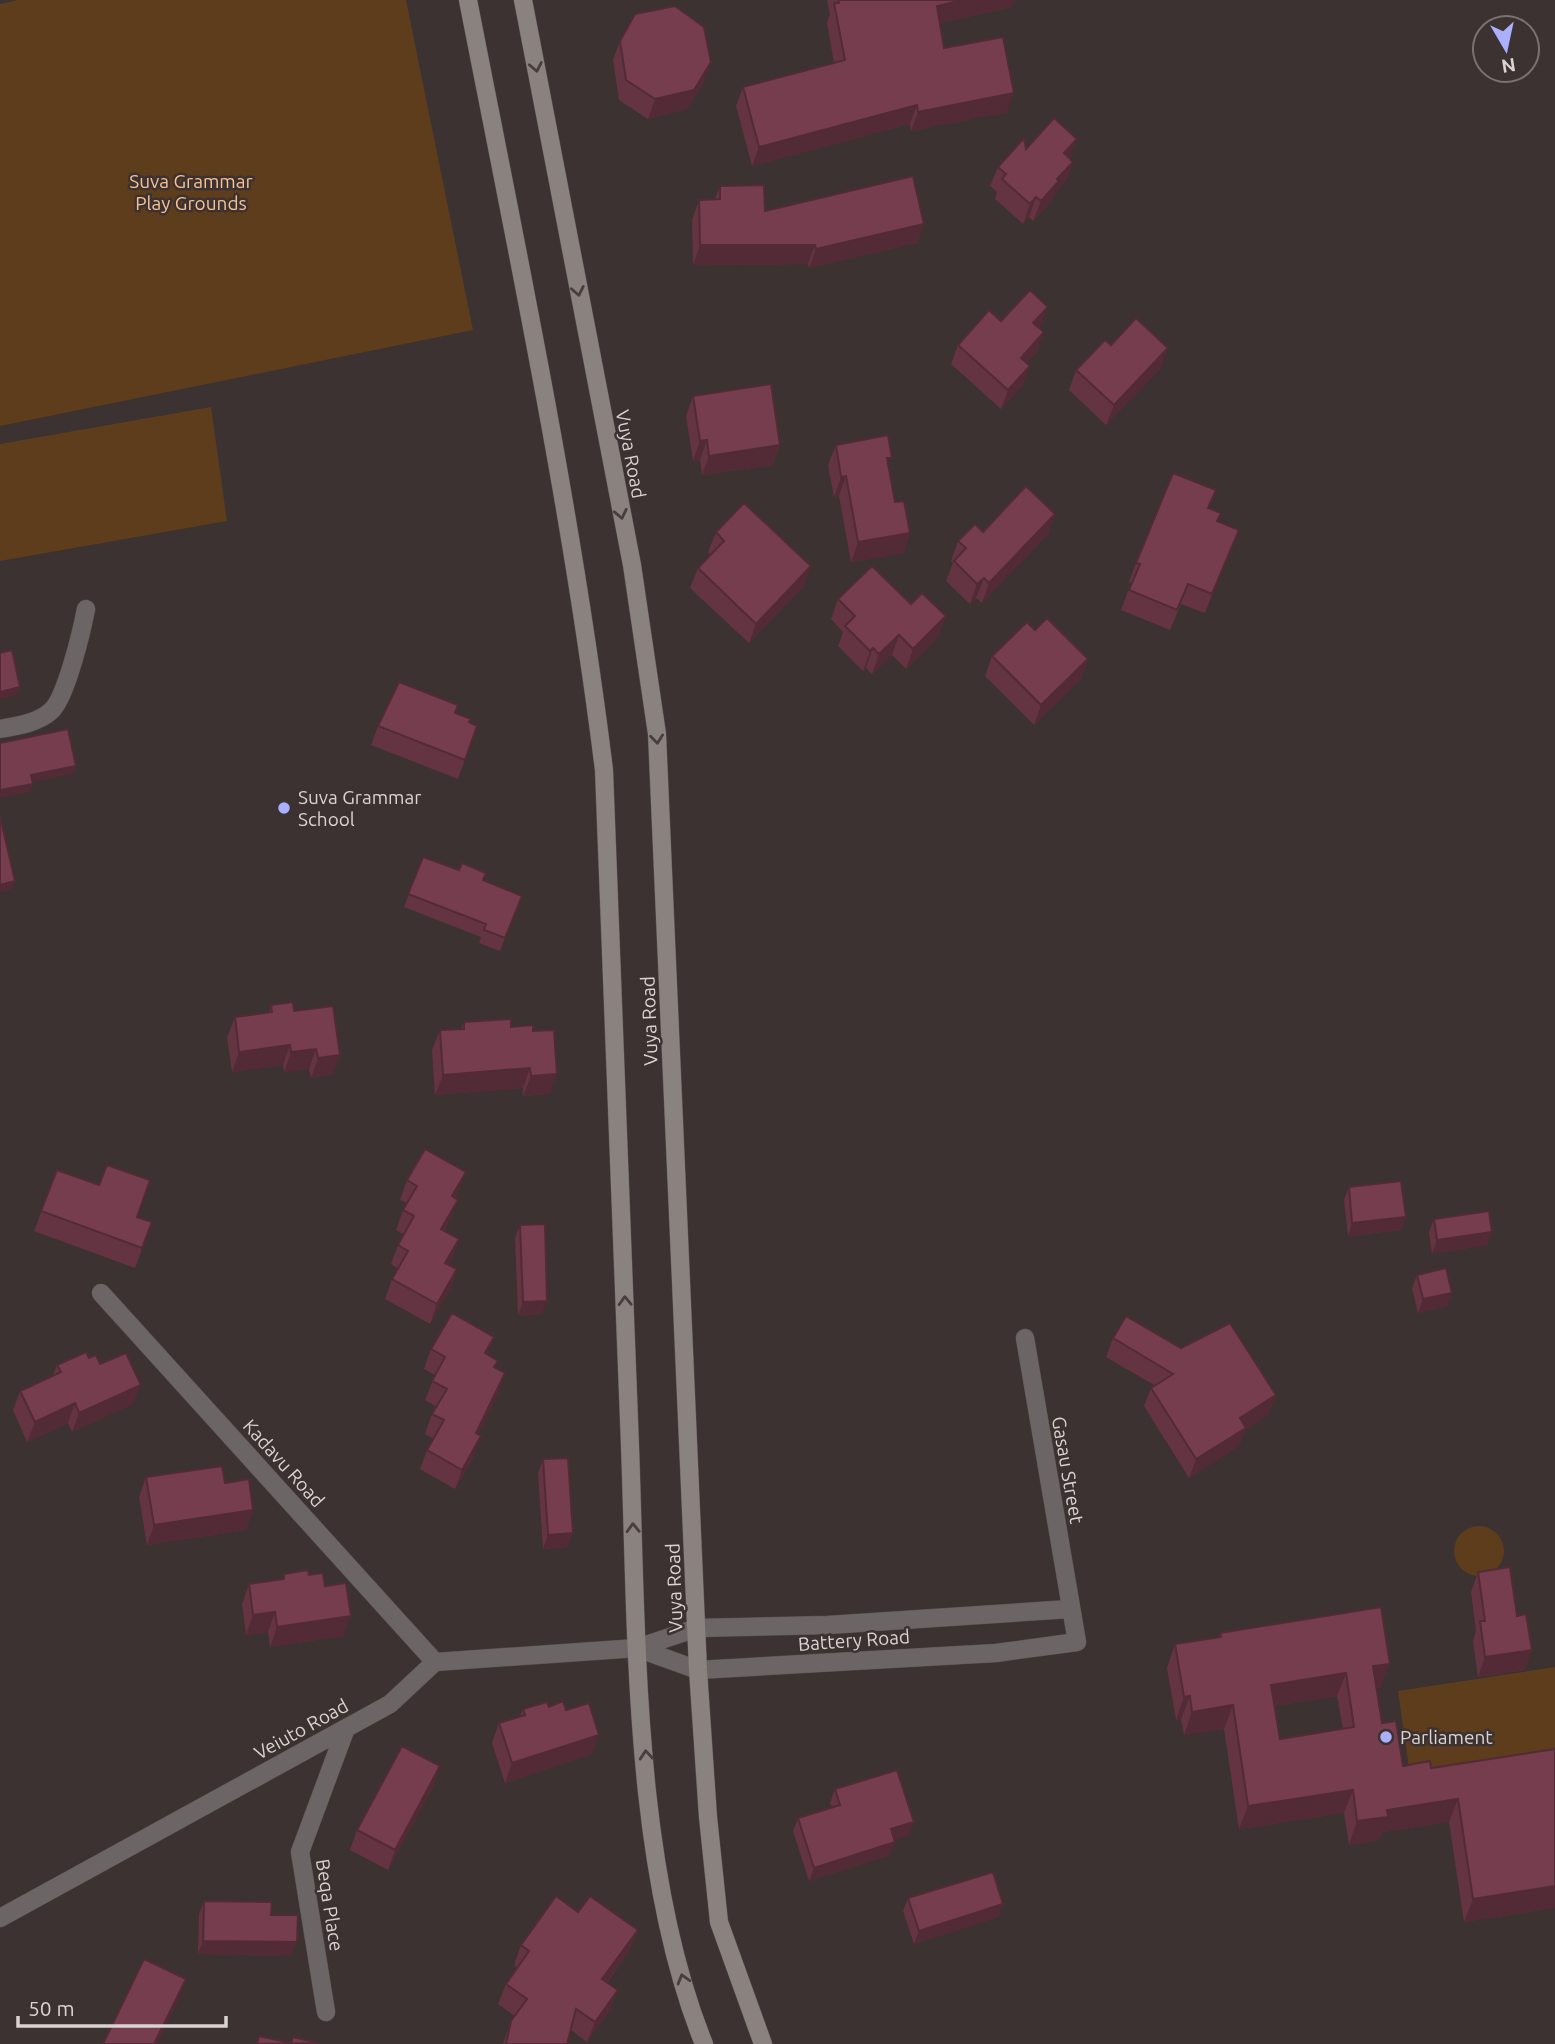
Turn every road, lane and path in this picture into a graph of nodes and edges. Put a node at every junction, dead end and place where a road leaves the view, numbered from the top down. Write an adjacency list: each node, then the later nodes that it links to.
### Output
1 (468, 0): 10 (main road, Vuya Road, one-way to 1)
2 (523, 0): 8 (main road, Vuya Road, one-way to 8)
3 (86, 609): 4 (street)
4 (0, 729)
5 (101, 1293): 11 (street, Kadavu Road)
6 (1025, 1338): 7 (street, Gasau Street)
7 (1070, 1609): 8 (street, Battery Road); 9 (street, Gasau Street)
8 (697, 1628): 10 (street, Battery Road); 12 (main road, Vuya Road)
9 (1077, 1642): 12 (street, Battery Road)
10 (637, 1647): 11 (street); 12 (street, Battery Road); 16 (main road, Vuya Road, one-way to 10)
11 (435, 1662): 13 (street, Veiuto Road)
12 (698, 1670): 17 (main road, Vuya Road)
13 (346, 1728): 14 (street, Veiuto Road); 15 (street, Beqa Place)
14 (0, 1918)
15 (326, 2012)
16 (704, 2044)
17 (763, 2044)

